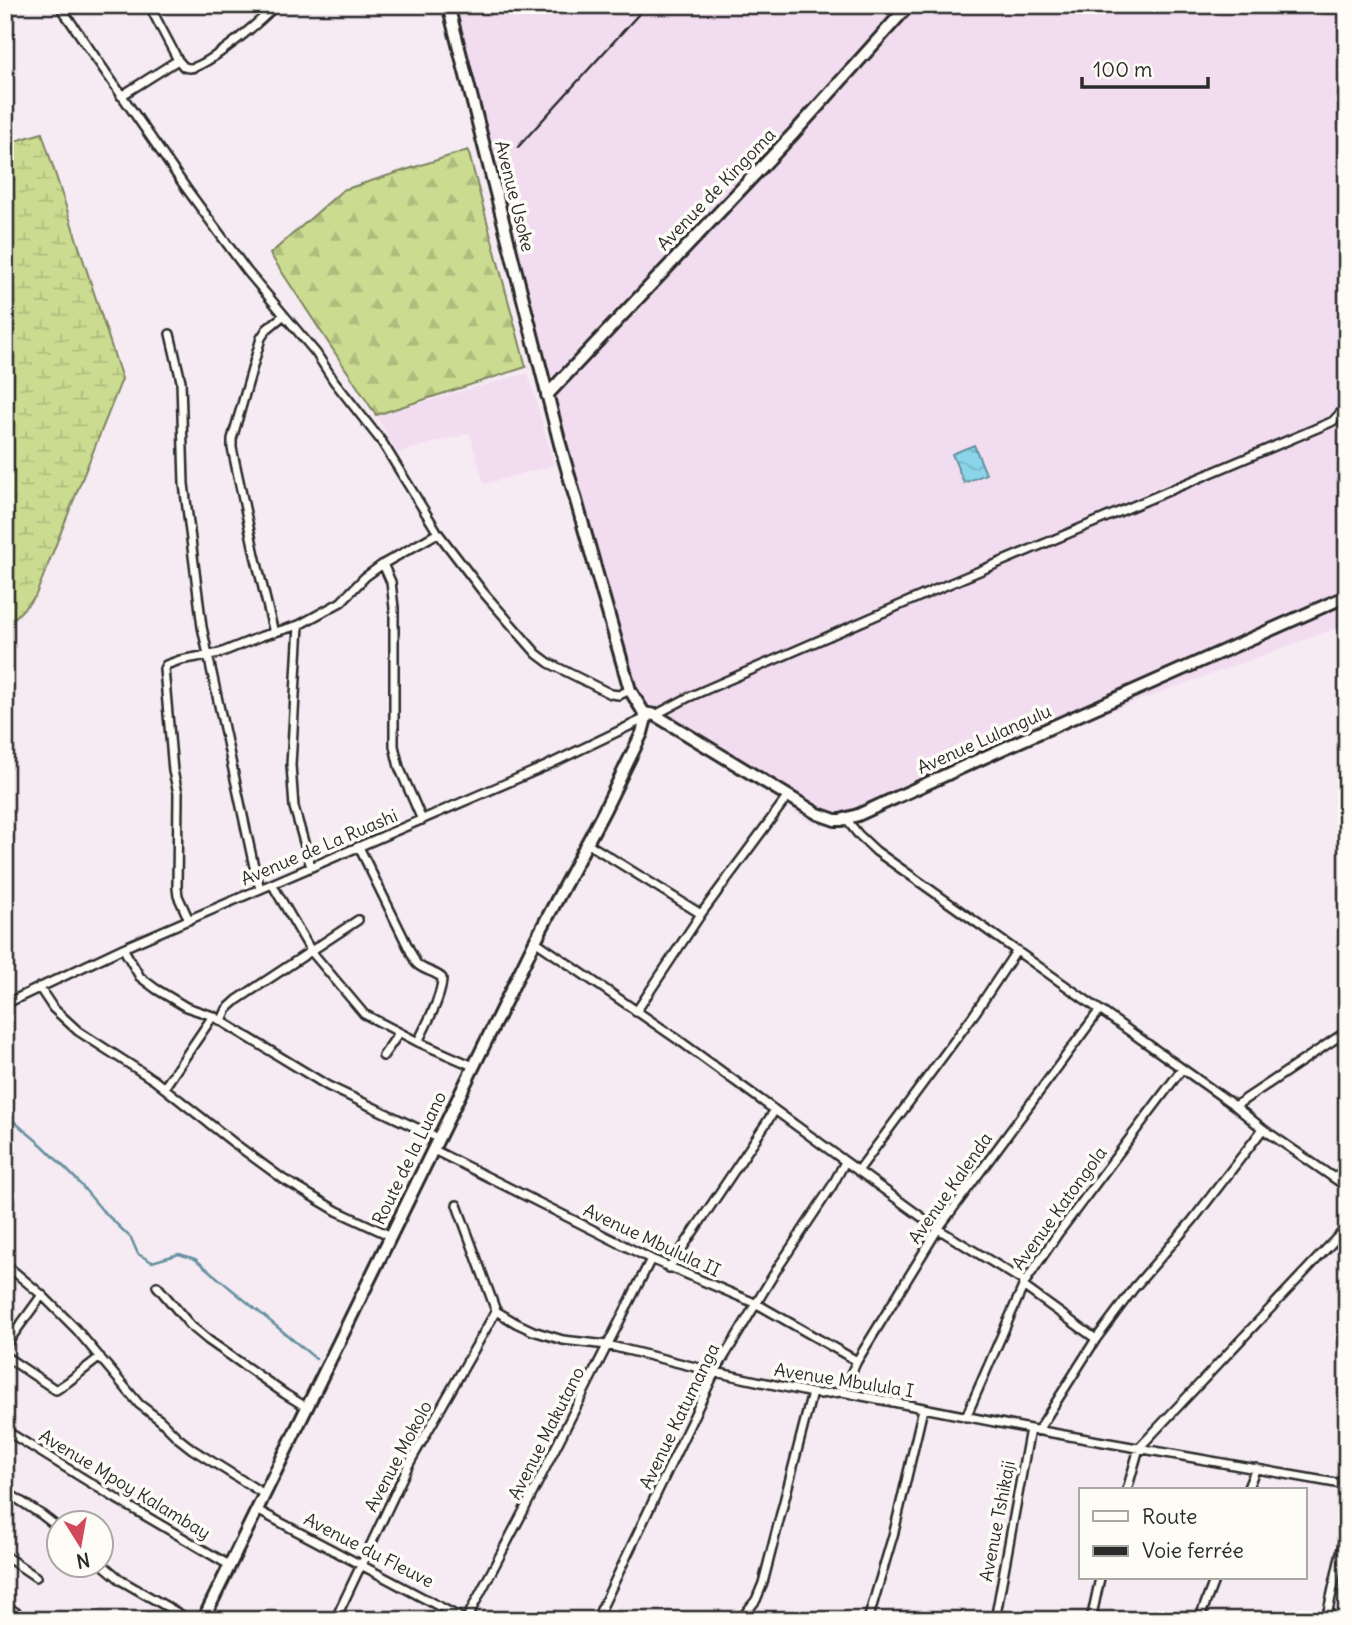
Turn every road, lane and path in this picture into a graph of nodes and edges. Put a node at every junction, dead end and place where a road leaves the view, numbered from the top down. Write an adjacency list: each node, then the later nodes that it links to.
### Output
1 (59, 5): 7 (street)
2 (149, 5): 6 (street)
3 (276, 5): 6 (street)
4 (448, 5): 10 (street, Avenue Usoke)
5 (909, 5): 10 (street, Avenue de Kingoma)
6 (178, 60): 7 (street)
7 (121, 96): 8 (street)
8 (284, 314): 12 (street); 16 (street)
9 (170, 334): 17 (street)
10 (547, 395): 18 (street, Avenue Usoke)
11 (1347, 406): 19 (street, Avenue de La Ruashi)
12 (438, 533): 13 (street); 18 (street)
13 (383, 564): 15 (street); 22 (street)
14 (1347, 596): 21 (street, Avenue Lulangulu)
15 (299, 625): 16 (street); 25 (street)
16 (274, 633): 17 (street)
17 (209, 655): 27 (street); 29 (street)
18 (630, 690): 19 (street, Avenue Usoke)
19 (648, 715): 20 (street); 22 (street, Avenue de La Ruashi); 23 (street, Route de la Luano)
20 (788, 796): 21 (street); 28 (street)
21 (846, 819): 33 (street)
22 (422, 820): 24 (street, Avenue de La Ruashi)
23 (587, 843): 28 (street); 31 (street, Route de la Luano)
24 (359, 847): 25 (street, Avenue de La Ruashi); 43 (street)
25 (311, 867): 26 (street, Avenue de La Ruashi)
26 (272, 884): 27 (street, Avenue de La Ruashi); 34 (street)
27 (260, 889): 29 (street, Avenue de La Ruashi)
28 (701, 914): 38 (street)
29 (189, 920): 32 (street, Avenue de La Ruashi)
30 (358, 920): 34 (street)
31 (535, 941): 38 (street); 45 (street, Route de la Luano)
32 (123, 948): 35 (street, Avenue de La Ruashi); 39 (street)
33 (1017, 950): 37 (street); 55 (street)
34 (311, 951): 40 (street); 42 (street)
35 (39, 987): 36 (street, Avenue de La Ruashi); 47 (street)
36 (5, 1004)
37 (1099, 1010): 46 (street); 60 (street, Avenue Kalenda)
38 (636, 1012): 49 (street)
39 (213, 1016): 40 (street); 47 (street)
40 (222, 1020): 51 (street)
41 (1347, 1031): 48 (street)
42 (399, 1033): 43 (street); 44 (street)
43 (418, 1042): 45 (street)
44 (383, 1056)
45 (474, 1066): 51 (street, Route de la Luano)
46 (1182, 1069): 48 (street); 65 (street, Avenue Katongola)
47 (164, 1088): 61 (street)
48 (1235, 1106): 50 (street)
49 (775, 1110): 53 (street); 64 (street)
50 (1263, 1129): 56 (street); 70 (street)
51 (438, 1138): 52 (street, Route de la Luano)
52 (432, 1149): 61 (street, Route de la Luano); 62 (street, Avenue Mbulula II)
53 (845, 1162): 55 (street); 68 (street, Avenue Katumanga)
54 (1347, 1169): 56 (street)
55 (858, 1171): 60 (street)
56 (1334, 1178): 57 (street)
57 (1347, 1187)
58 (457, 1205): 69 (street)
59 (1347, 1227): 85 (street)
60 (938, 1229): 65 (street); 75 (street, Avenue Kalenda)
61 (391, 1236): 79 (street, Route de la Luano)
62 (650, 1259): 64 (street, Avenue Mbulula II); 71 (street, Avenue Makutano)
63 (5, 1264): 67 (street)
64 (669, 1268): 68 (street, Avenue Mbulula II)
65 (1024, 1284): 70 (street); 81 (street, Avenue Katongola)
66 (157, 1286): 79 (street)
67 (42, 1295): 72 (street); 74 (street)
68 (757, 1304): 75 (street, Avenue Mbulula II); 76 (street, Avenue Katumanga)
69 (496, 1311): 71 (street, Avenue Mbulula I); 97 (street, Avenue Mokolo)
70 (1096, 1339): 83 (street)
71 (607, 1345): 76 (street, Avenue Mbulula I); 107 (street, Avenue Makutano)
72 (5, 1346)
73 (5, 1356): 74 (street)
74 (100, 1357): 91 (street)
75 (857, 1361): 77 (street, Avenue Kalenda)
76 (715, 1372): 78 (street, Avenue Mbulula I); 108 (street, Avenue Katumanga)
77 (842, 1392): 78 (street, Avenue Mbulula I); 80 (street, Avenue Mbulula I)
78 (812, 1393): 109 (street)
79 (306, 1407): 91 (street, Route de la Luano)
80 (923, 1409): 81 (street, Avenue Mbulula I); 110 (street)
81 (966, 1417): 82 (street, Avenue Mbulula I)
82 (1030, 1429): 83 (street, Avenue Mbulula I); 111 (street, Avenue Tshikaji)
83 (1039, 1429): 85 (street, Avenue Mbulula I)
84 (5, 1430): 96 (street, Avenue Mpoy Kalambay)
85 (1139, 1448): 86 (street, Avenue Mbulula I); 88 (street)
86 (1256, 1468): 87 (street, Avenue Mbulula I); 89 (street)
87 (1347, 1485)
88 (1128, 1488)
89 (1248, 1488)
90 (5, 1491): 93 (street)
91 (264, 1494): 92 (street, Route de la Luano)
92 (257, 1510): 96 (street, Route de la Luano); 97 (street, Avenue du Fleuve)
93 (46, 1518)
94 (1347, 1525): 114 (street)
95 (5, 1556): 99 (street)
96 (229, 1565): 105 (street, Route de la Luano)
97 (362, 1566): 106 (street, Avenue Mokolo); 107 (street, Avenue du Fleuve)
98 (116, 1576): 104 (street)
99 (36, 1577)
100 (1100, 1580): 112 (street)
101 (1213, 1580): 113 (street)
102 (5, 1605): 103 (street)
103 (27, 1620)
104 (190, 1620)
105 (203, 1620)
106 (335, 1620)
107 (466, 1620)
108 (596, 1620)
109 (740, 1620)
110 (868, 1620)
111 (995, 1620)
112 (1091, 1620)
113 (1199, 1620)
114 (1326, 1620)

